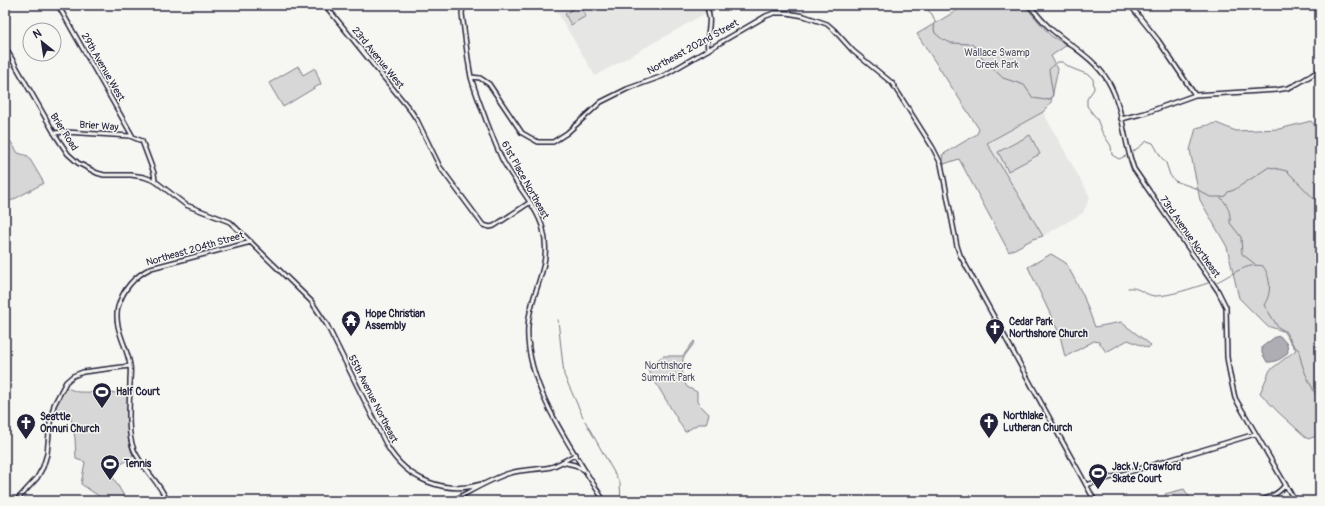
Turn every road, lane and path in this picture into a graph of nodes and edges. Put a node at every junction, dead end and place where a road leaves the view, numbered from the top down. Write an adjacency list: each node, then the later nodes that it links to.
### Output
1 (58, 5): 14 (street, 29th Avenue West)
2 (325, 5): 16 (street, 23rd Avenue West)
3 (462, 5): 10 (street, 61st Place Northeast)
4 (706, 5): 8 (street)
5 (1029, 5): 12 (street, 73rd Avenue Northeast)
6 (1130, 5): 11 (street)
7 (5, 47): 13 (street, Brier Road)
8 (708, 50): 10 (street, Northeast 202nd Street); 25 (street, Northeast 202nd Street)
9 (1320, 70): 11 (street)
10 (471, 77): 16 (street, 61st Place Northeast)
11 (1196, 95): 12 (street)
12 (1121, 119): 20 (street, 73rd Avenue Northeast)
13 (54, 133): 14 (street, Brier Way); 15 (street, Brier Road)
14 (133, 137): 15 (street, Brier Way)
15 (155, 181): 17 (street, Brier Road)
16 (529, 203): 21 (street, 61st Place Northeast)
17 (206, 213): 18 (street, 55th Avenue Northeast)
18 (251, 242): 19 (street, Northeast 204th Street); 27 (street, 55th Avenue Northeast)
19 (130, 366): 29 (street); 30 (street)
20 (1255, 434): 25 (street); 26 (street, 73rd Avenue Northeast)
21 (576, 454): 22 (street); 23 (street, 61st Place Northeast)
22 (562, 462): 23 (street); 24 (street)
23 (586, 471): 32 (street, 61st Place Northeast)
24 (482, 484): 27 (street, 55th Avenue Northeast); 28 (street)
25 (1086, 484): 33 (street, Northeast 202nd Street)
26 (1286, 485): 34 (street); 35 (street, 73rd Avenue Northeast)
27 (456, 488): 28 (street)
28 (459, 497): 31 (street)
29 (16, 501)
30 (167, 501)
31 (452, 501)
32 (604, 501)
33 (1095, 501)
34 (1259, 501)
35 (1295, 501)

